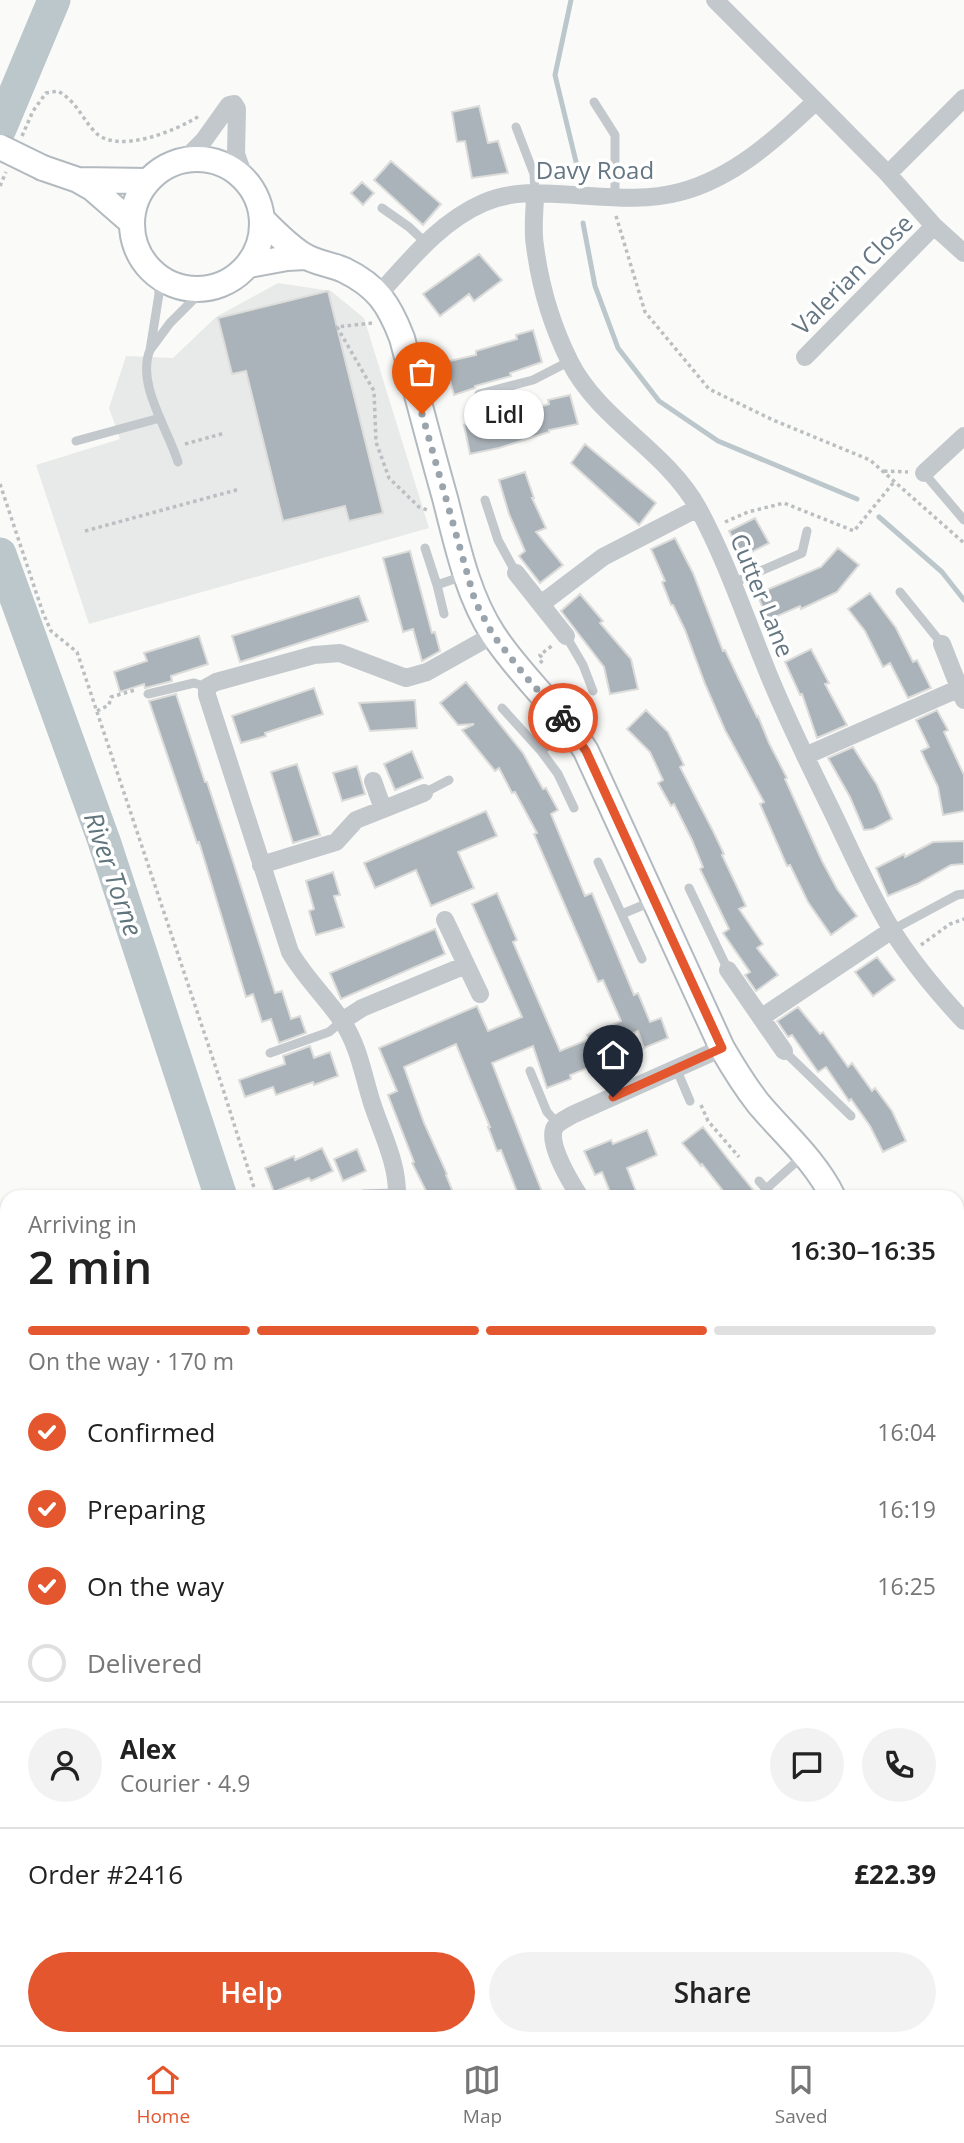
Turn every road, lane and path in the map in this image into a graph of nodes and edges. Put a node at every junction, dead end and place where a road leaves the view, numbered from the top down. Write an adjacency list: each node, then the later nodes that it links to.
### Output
1 (715, 0): 3 (street)
2 (964, 98): 9 (street)
3 (816, 100): 9 (street); 15 (street, Davy Road)
4 (594, 102): 15 (lane)
5 (225, 110): 7 (path); 8 (street); 10 (street)
6 (516, 127): 14 (lane)
7 (9, 153): 11 (street, bridge); 13 (path)
8 (184, 160): 10 (street); 12 (street)
9 (888, 174): 19 (street)
10 (245, 179): 17 (street)
11 (78, 180): 12 (street); 18 (street)
12 (147, 181): 18 (street)
13 (0, 186)
14 (535, 193): 15 (street, Davy Road); 20 (street, Davy Road); 30 (street, Cutter Lane)
15 (615, 198): 38 (path)
16 (382, 208): 20 (lane)
17 (262, 219): 22 (street); 23 (street)
18 (131, 222): 24 (street)
19 (934, 226): 21 (street); 29 (street, Valerian Close)
20 (425, 243): 26 (street, Davy Road)
21 (964, 253)
22 (305, 257): 23 (street); 26 (street)
23 (249, 265): 25 (street)
24 (158, 278): 25 (street); 28 (lane)
25 (203, 290): 28 (lane)
26 (379, 294): 27 (street)
27 (395, 321): 45 (street); 45 (path)
28 (150, 350): 32 (lane)
29 (805, 357)
30 (570, 361): 31 (lane); 44 (street, Cutter Lane)
31 (479, 394)
32 (160, 418): 35 (lane); 36 (lane)
33 (225, 433): 36 (path)
34 (964, 436): 39 (street)
35 (76, 441)
36 (173, 447): 37 (lane)
37 (178, 462)
38 (882, 471): 39 (path); 40 (path)
39 (924, 473): 46 (lane)
40 (894, 482): 47 (path); 50 (path)
41 (0, 485): 104 (path)
42 (240, 489): 48 (path)
43 (485, 500): 52 (lane)
44 (698, 508): 47 (street, Cutter Lane); 57 (street)
45 (449, 516): 53 (street)
46 (964, 520)
47 (709, 530): 54 (street, Cutter Lane)
48 (85, 531)
49 (807, 531): 54 (lane)
50 (964, 543)
51 (425, 548): 55 (lane)
52 (516, 573): 57 (street)
53 (466, 575): 55 (lane); 59 (street)
54 (733, 583): 70 (street, Cutter Lane)
55 (437, 585): 58 (lane)
56 (900, 592): 61 (lane)
57 (541, 604): 60 (street)
58 (444, 614)
59 (493, 635): 62 (street); 63 (street)
60 (566, 636): 62 (path); 64 (lane)
61 (942, 643): 66 (street)
62 (526, 677): 68 (street)
63 (207, 687): 65 (lane); 77 (street)
64 (593, 691)
65 (148, 694)
66 (962, 694): 70 (street)
67 (502, 708): 69 (lane)
68 (571, 727): 69 (lane); 80 (street)
69 (541, 751): 74 (lane)
70 (806, 755): 84 (street, Cutter Lane)
71 (449, 780): 73 (lane)
72 (373, 781): 75 (street)
73 (424, 793): 75 (street)
74 (575, 808)
75 (383, 809): 77 (street)
76 (598, 862): 81 (lane)
77 (261, 865): 91 (street)
78 (689, 888): 88 (lane)
79 (964, 894): 84 (lane)
80 (655, 900): 81 (lane); 93 (street)
81 (622, 914): 86 (lane)
82 (964, 919): 85 (path)
83 (445, 920): 87 (street)
84 (892, 930): 85 (street, Cutter Lane); 90 (street)
85 (909, 954): 92 (street, Cutter Lane)
86 (642, 960)
87 (466, 965): 89 (street); 91 (street)
88 (728, 970): 90 (street)
89 (480, 994)
90 (762, 1017): 94 (street)
91 (342, 1021): 95 (lane); 105 (street)
92 (964, 1021)
93 (722, 1048): 96 (street); 101 (street)
94 (784, 1051): 99 (lane)
95 (270, 1053)
96 (676, 1068): 98 (lane); 100 (street)
97 (530, 1071): 100 (lane)
98 (694, 1100): 102 (path)
99 (851, 1116)
100 (558, 1124): 106 (street)
101 (805, 1154): 103 (lane); 107 (street)
102 (739, 1157)
103 (766, 1189)
104 (255, 1190)
105 (397, 1190)
106 (576, 1190)
107 (830, 1190)

